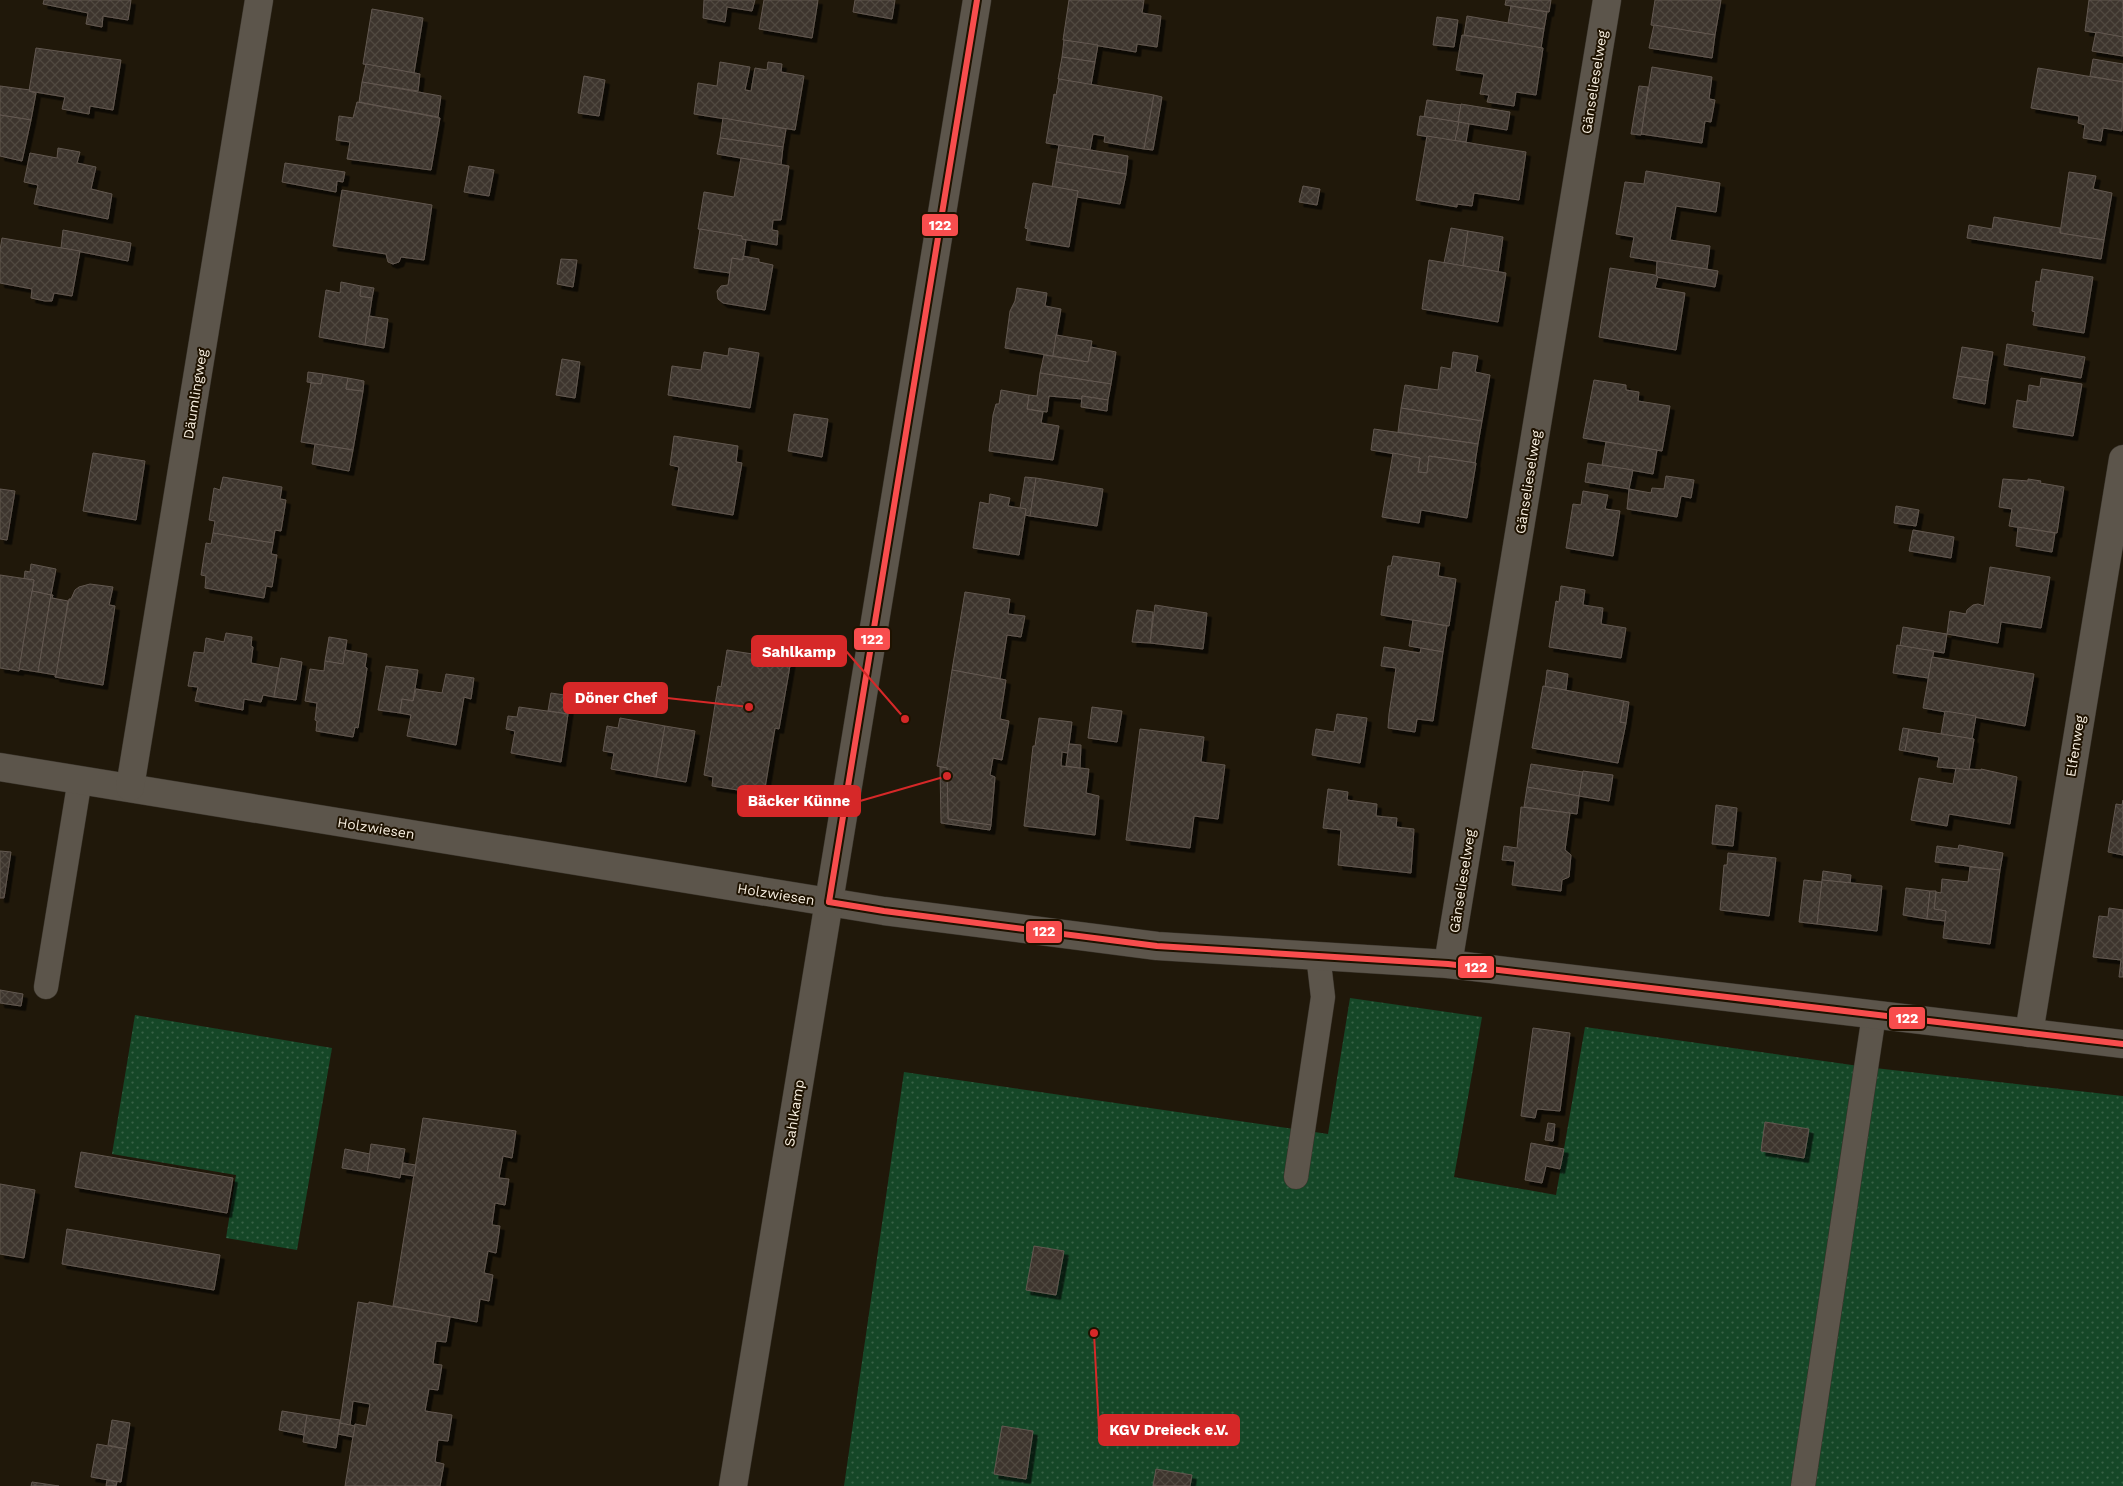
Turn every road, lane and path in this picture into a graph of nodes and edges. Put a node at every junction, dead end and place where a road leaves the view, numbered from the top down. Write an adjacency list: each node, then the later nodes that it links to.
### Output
1 (259, 0): 7 (street, Däumlingweg)
2 (976, 0): 8 (street, Sahlkamp)
3 (1607, 0): 10 (street, Gänselieselweg)
4 (2123, 459): 13 (street, Elfenweg)
5 (0, 767): 6 (street, Holzwiesen)
6 (80, 779): 7 (street, Holzwiesen); 11 (lane)
7 (130, 787): 8 (street, Holzwiesen)
8 (829, 902): 9 (street, Holzwiesen); 16 (street, Sahlkamp)
9 (1318, 955): 10 (street, Holzwiesen); 15 (lane)
10 (1448, 964): 12 (street, Holzwiesen)
11 (46, 987)
12 (1874, 1015): 13 (street, Holzwiesen); 17 (lane)
13 (2029, 1033): 14 (street, Holzwiesen)
14 (2123, 1044)
15 (1296, 1177)
16 (733, 1486)
17 (1803, 1486)

